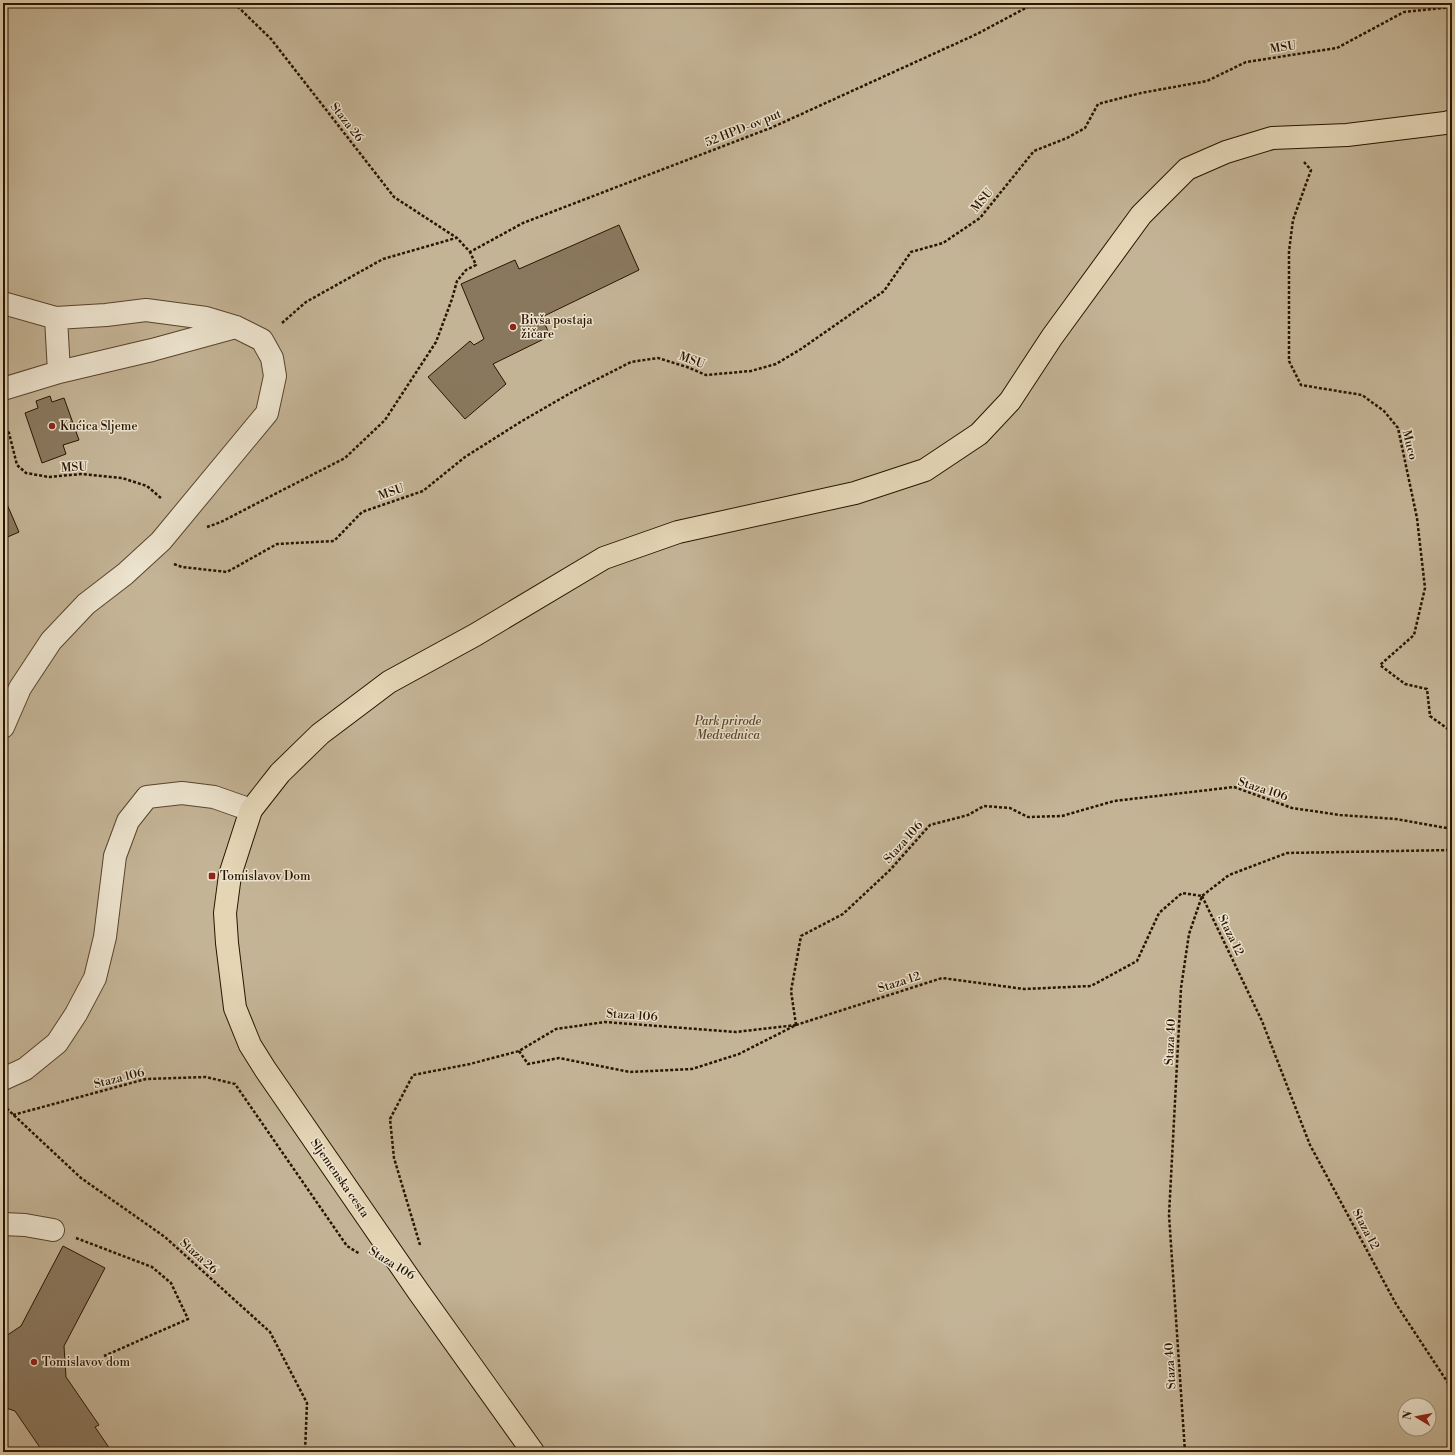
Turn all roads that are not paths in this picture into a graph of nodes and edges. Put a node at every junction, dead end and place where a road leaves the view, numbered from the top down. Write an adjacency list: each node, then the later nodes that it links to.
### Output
1 (1452, 121): 8 (main road)
2 (3, 303): 3 (lane)
3 (56, 318): 4 (lane); 5 (lane)
4 (236, 327): 5 (lane); 7 (lane)
5 (59, 372): 6 (lane)
6 (3, 389)
7 (3, 727)
8 (251, 810): 9 (lane); 12 (main road, Sljemenska cesta)
9 (3, 1079)
10 (3, 1224): 11 (lane)
11 (54, 1230)
12 (533, 1452)

